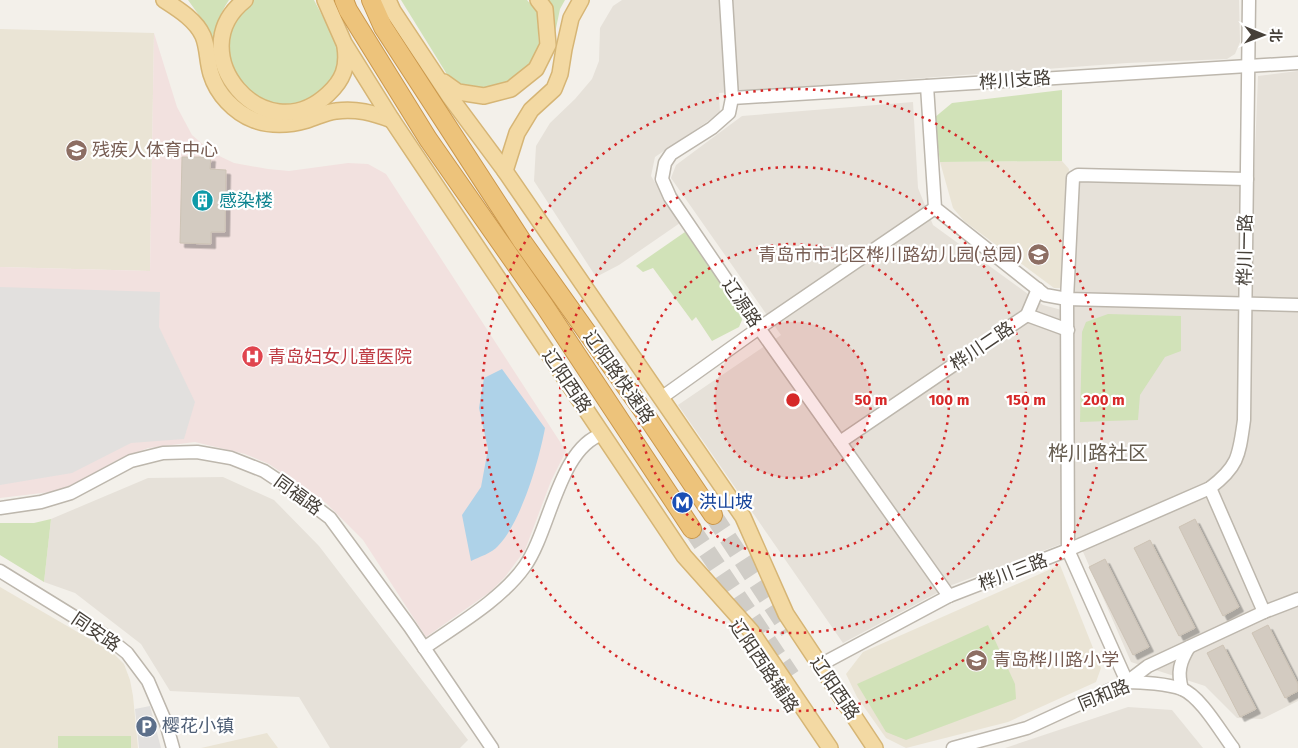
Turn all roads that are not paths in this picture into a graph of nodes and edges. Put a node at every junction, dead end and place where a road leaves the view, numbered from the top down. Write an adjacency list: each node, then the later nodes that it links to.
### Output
1 (164, 0): 17 (main road)
2 (245, 0): 11 (main road)
3 (325, 0): 11 (main road, 辽阳西路)
4 (344, 0): 34 (highway, 辽阳路快速路)
5 (371, 0): 33 (highway, 辽阳路快速路)
6 (388, 0): 14 (main road, 辽阳西路)
7 (538, 0): 14 (main road)
8 (582, 0): 18 (main road)
9 (726, 0): 16 (street, 辽源路)
10 (1250, 0): 13 (street, 桦川一路)
11 (344, 43): 17 (main road, 辽阳西路)
12 (1298, 63): 13 (street, 桦川支路)
13 (1249, 65): 15 (street, 桦川支路); 19 (street, 桦川一路)
14 (435, 75): 18 (main road, 辽阳西路)
15 (927, 86): 16 (street, 桦川支路); 20 (street)
16 (732, 98): 26 (street, 辽源路)
17 (392, 120): 29 (main road, 辽阳西路)
18 (505, 171): 28 (main road, 辽阳西路)
19 (1246, 179): 22 (street); 23 (street, 桦川一路)
20 (935, 208): 21 (street); 26 (street)
21 (1038, 289): 22 (street); 25 (street, 桦川二路)
22 (1068, 299): 23 (street); 27 (street)
23 (1244, 304): 24 (street); 31 (street, 桦川一路)
24 (1298, 305)
25 (1027, 315): 27 (street); 30 (street, 桦川二路)
26 (759, 328): 28 (street); 30 (street, 辽源路)
27 (1068, 330): 35 (street)
28 (661, 398): 43 (main road, 辽阳西路)
29 (603, 434): 37 (main road, 辽阳西路); 42 (street)
30 (840, 442): 38 (street, 辽源路)
31 (1210, 488): 35 (street, 桦川三路); 40 (street)
32 (0, 508): 42 (street, 同福路)
33 (713, 515)
34 (692, 529)
35 (1068, 550): 38 (street, 桦川三路); 44 (street)
36 (0, 571): 46 (street, 同安路)
37 (709, 584): 48 (main road, 辽阳西路辅路); 49 (main road, 辽阳西路)
38 (949, 596): 43 (street, 桦川三路)
39 (1298, 599): 40 (street)
40 (1264, 612): 41 (street)
41 (1189, 647): 44 (street); 45 (street)
42 (424, 648): 47 (street, 同福路)
43 (820, 665): 50 (main road, 辽阳西路)
44 (1127, 682): 45 (street, 同和路); 51 (street, 同和路)
45 (1182, 689): 52 (street)
46 (173, 748)
47 (492, 748)
48 (820, 748)
49 (830, 748)
50 (875, 748)
51 (953, 748)
52 (1233, 748)

